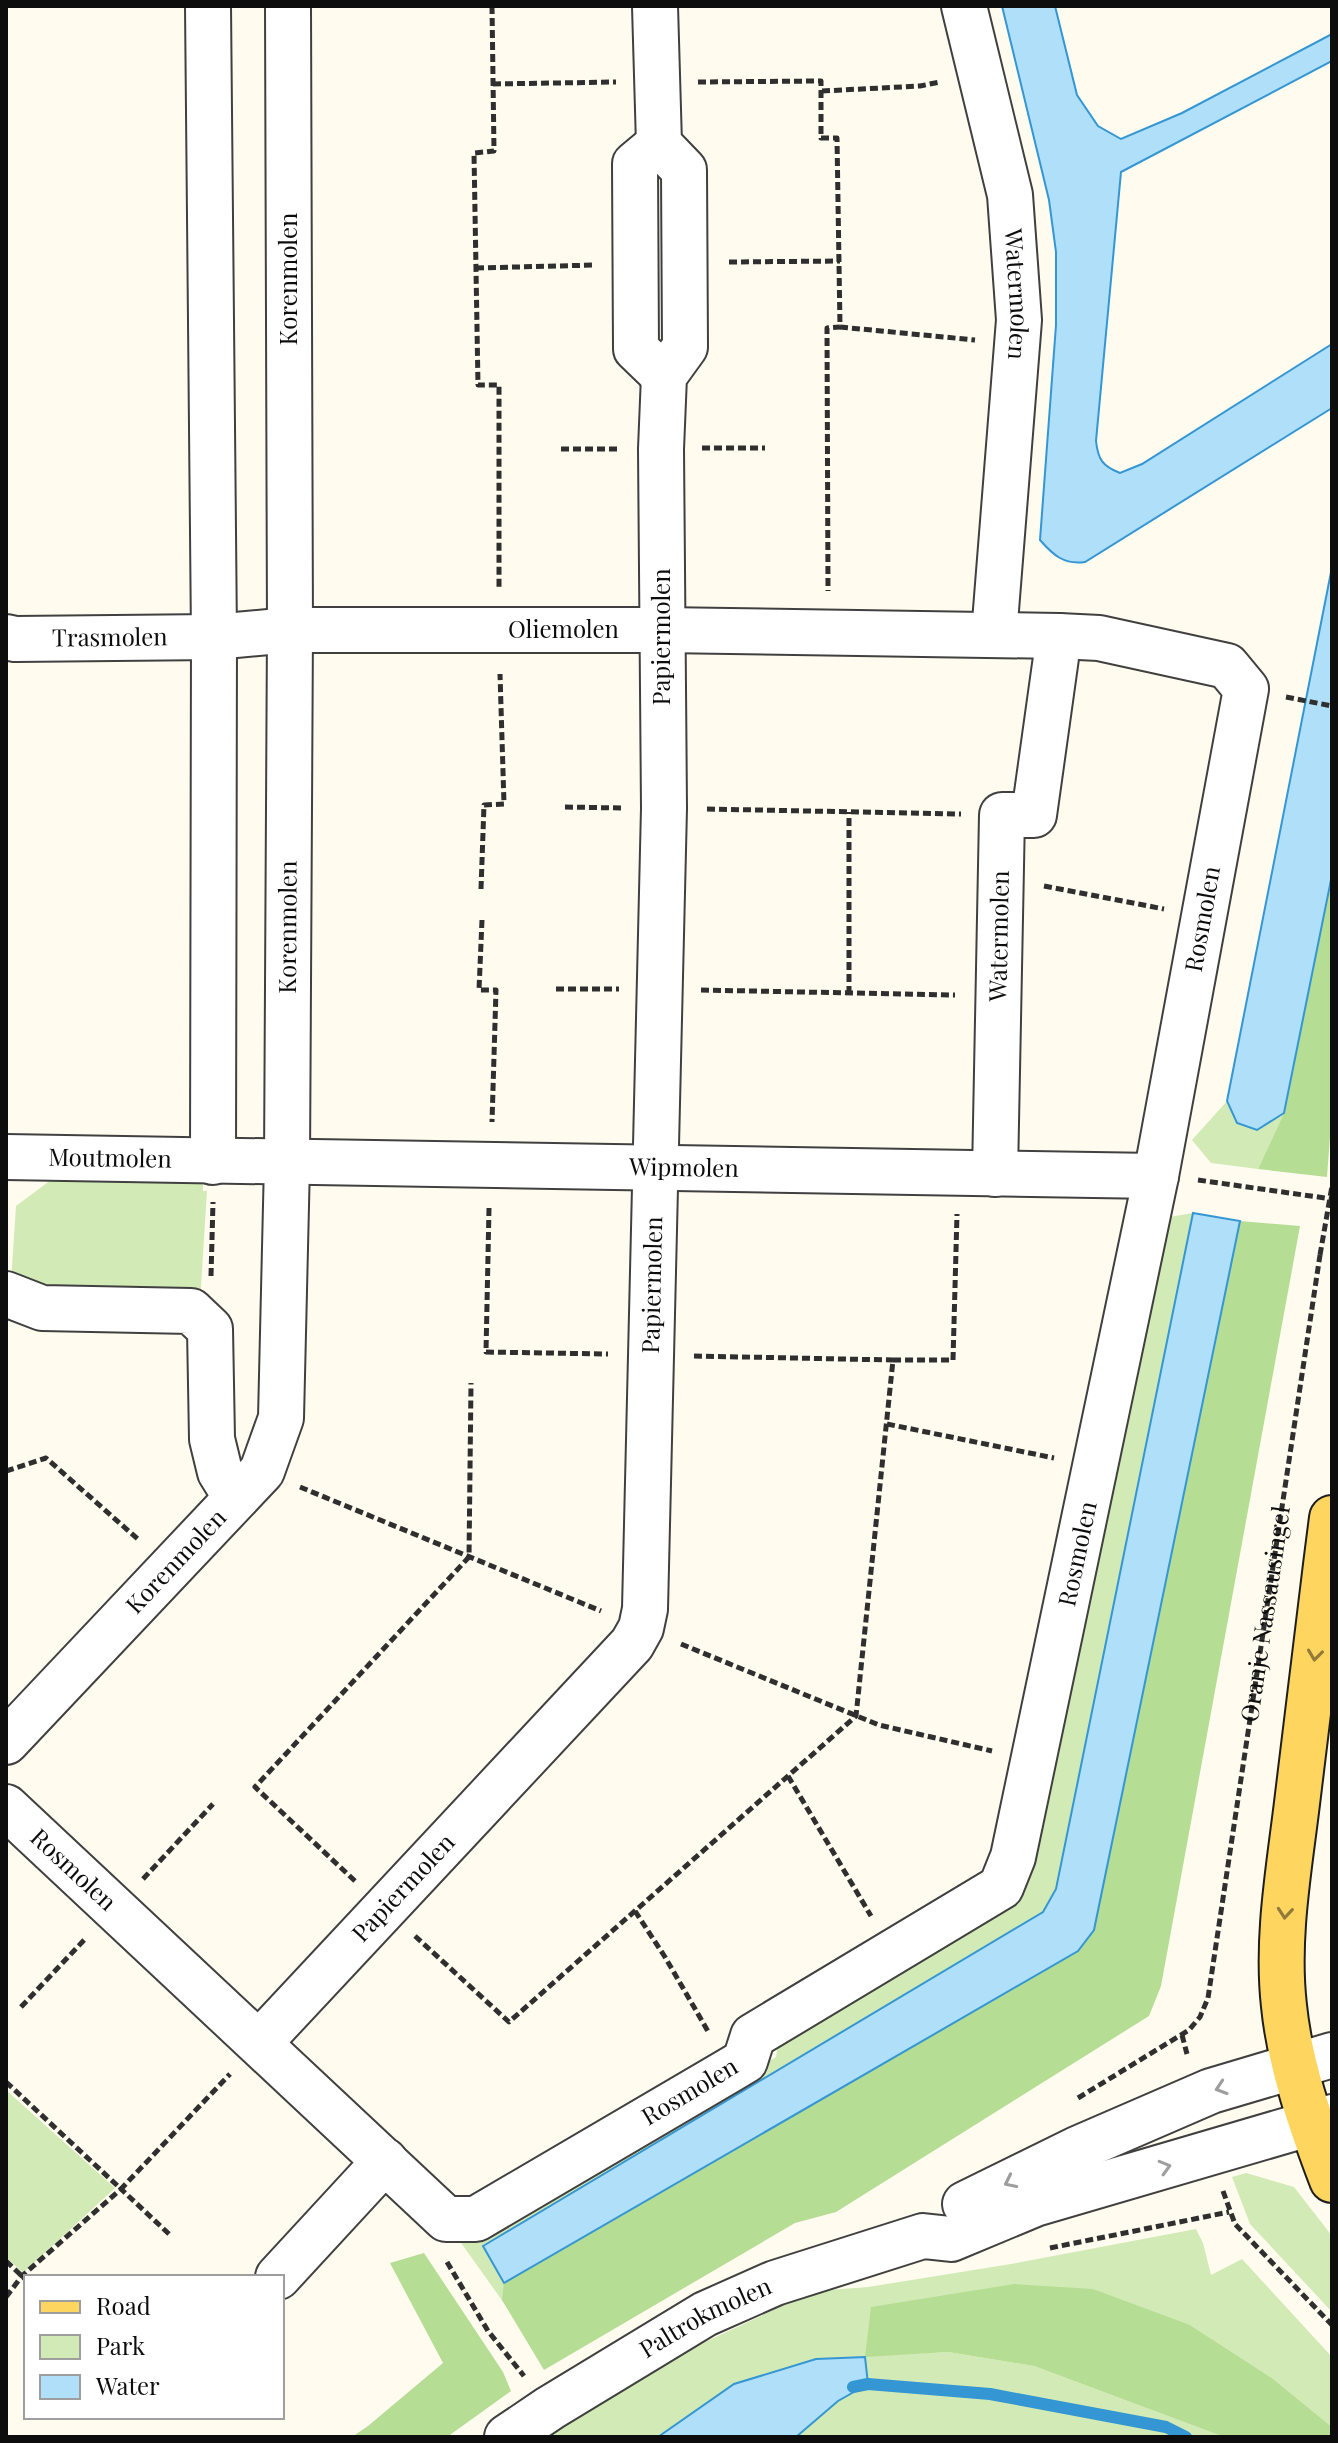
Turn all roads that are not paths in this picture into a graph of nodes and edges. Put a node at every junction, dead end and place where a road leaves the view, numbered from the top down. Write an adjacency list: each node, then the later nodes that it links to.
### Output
1 (208, 6): 10 (street)
2 (288, 6): 5 (street, Korenmolen)
3 (655, 6): 6 (street, Papiermolen)
4 (964, 6): 7 (street, Watermolen)
5 (290, 630): 6 (street, Oliemolen); 10 (street, Oliemolen); 13 (street, Korenmolen)
6 (662, 630): 7 (street, Oliemolen); 14 (street, Papiermolen)
7 (994, 635): 8 (street, Oliemolen)
8 (1059, 636): 15 (street, Watermolen); 16 (street, Rosmolen)
9 (6, 637): 10 (street, Trasmolen)
10 (214, 637): 12 (street)
11 (6, 1157): 12 (street, Moutmolen)
12 (213, 1162): 13 (street, Wipmolen)
13 (287, 1163): 14 (street, Wipmolen); 18 (street, Korenmolen)
14 (655, 1169): 15 (street, Wipmolen); 22 (street, Papiermolen)
15 (977, 1174): 16 (street, Wipmolen)
16 (1156, 1176): 25 (street, Rosmolen)
17 (24, 1301): 18 (street)
18 (236, 1498): 20 (street, Korenmolen)
19 (1332, 1518): 23 (main road, Oranje Nassausingel, one-way to 23)
20 (6, 1742)
21 (6, 1807): 22 (street, Rosmolen)
22 (259, 2043): 25 (street, Rosmolen)
23 (1314, 2060): 24 (main road, Oranje Nassausingel); 27 (street, Paltrokmolen, one-way to 27)
24 (1322, 2121): 26 (main road, Oranje Nassausingel); 27 (street, Paltrokmolen, one-way to 24)
25 (385, 2161): 28 (street)
26 (1332, 2180)
27 (923, 2236): 29 (street, Paltrokmolen)
28 (280, 2275)
29 (507, 2437)

